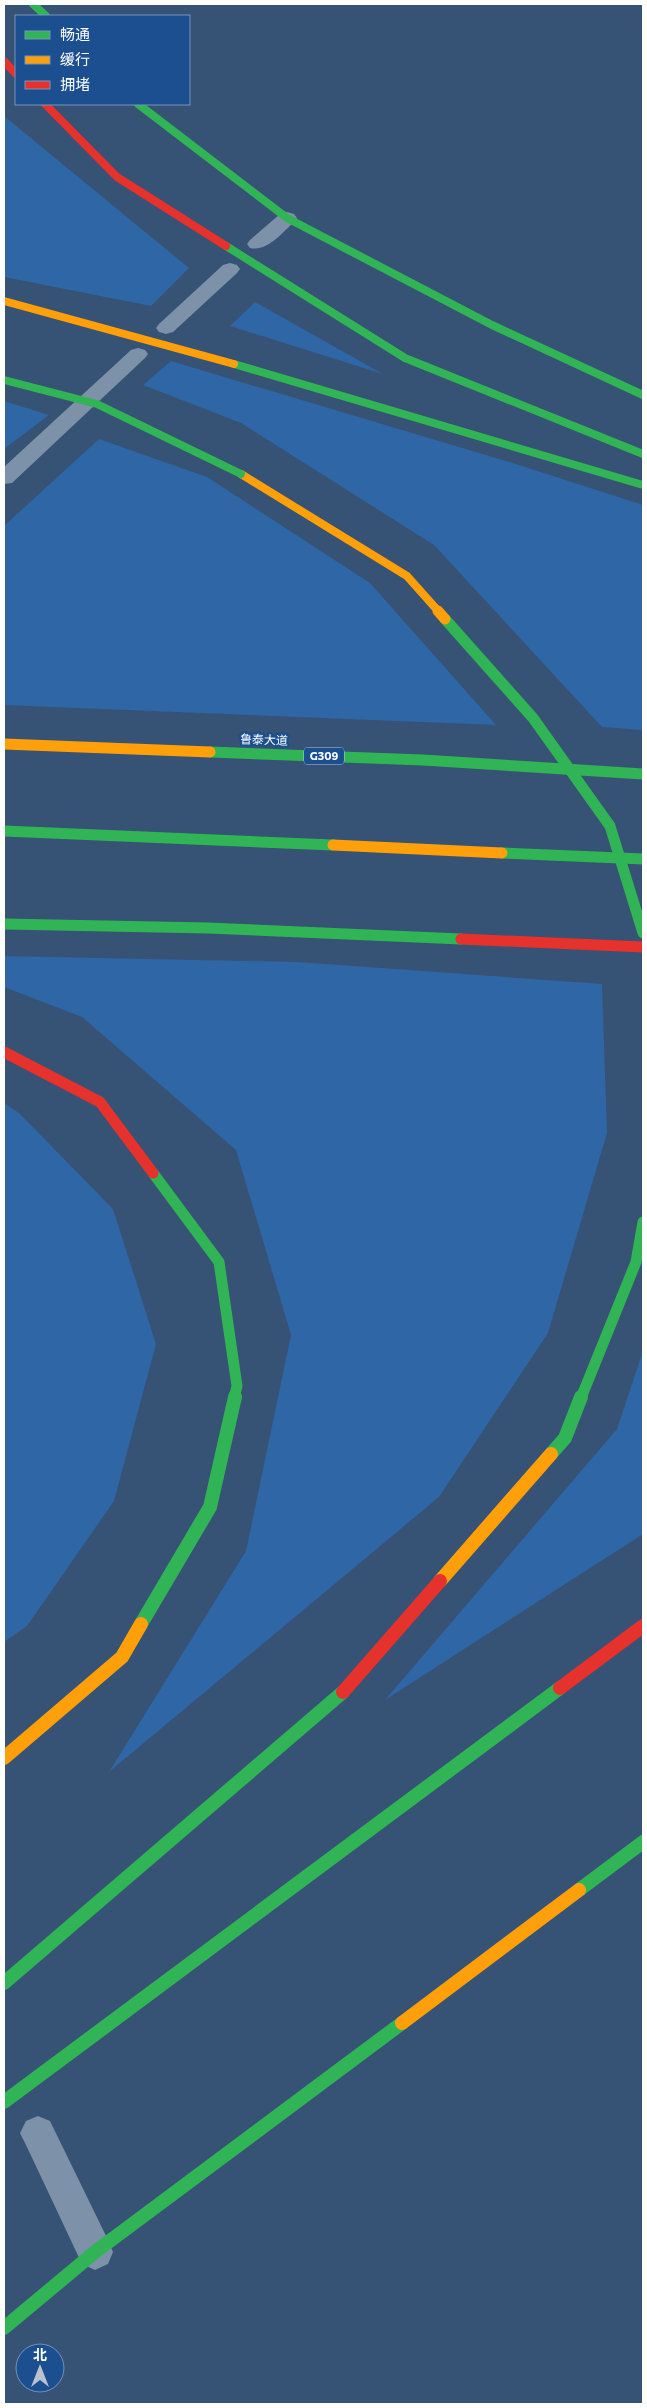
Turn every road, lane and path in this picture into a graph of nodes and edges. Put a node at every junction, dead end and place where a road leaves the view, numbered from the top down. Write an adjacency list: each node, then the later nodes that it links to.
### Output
1 (33, 4): 2 (main road)
2 (45, 15)
3 (4, 61): 4 (main road)
4 (15, 73)
5 (46, 105): 15 (main road)
6 (139, 105): 7 (main road)
7 (287, 218): 8 (lane); 14 (main road)
8 (257, 244)
9 (230, 269): 11 (lane)
10 (4, 301): 17 (main road)
11 (166, 328)
12 (138, 354): 16 (lane)
13 (4, 380): 23 (main road, bridge)
14 (643, 395)
15 (643, 454)
16 (4, 478)
17 (643, 485)
18 (4, 744): 19 (main road, 鲁泰大道 / G309, bridge)
19 (643, 774)
20 (4, 831): 21 (main road, bridge)
21 (643, 859)
22 (4, 924): 24 (main road)
23 (643, 933)
24 (643, 947)
25 (4, 1052): 28 (main road)
26 (643, 1222): 30 (main road)
27 (643, 1626): 31 (main road)
28 (4, 1758)
29 (643, 1842): 33 (main road)
30 (4, 1983)
31 (4, 2102)
32 (38, 2133): 33 (lane)
33 (95, 2252): 34 (main road)
34 (4, 2328)

